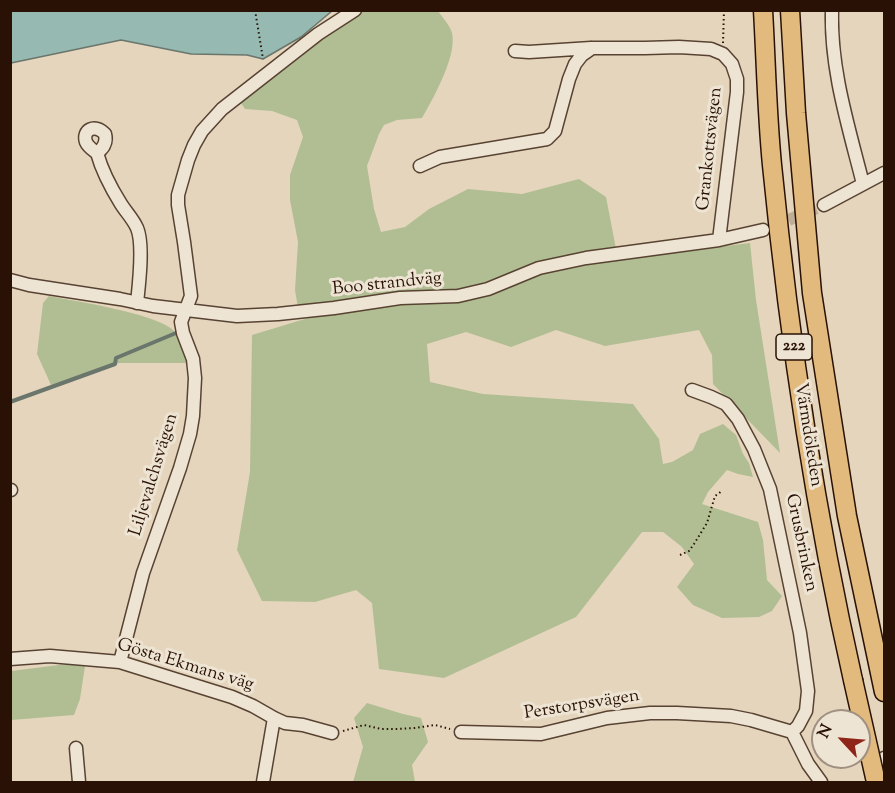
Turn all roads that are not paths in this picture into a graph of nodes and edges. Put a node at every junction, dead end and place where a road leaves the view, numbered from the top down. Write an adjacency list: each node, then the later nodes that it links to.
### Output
1 (354, 10): 16 (street, Liljevalchsvägen)
2 (763, 10): 31 (highway, Värmdöleden / 222, bridge)
3 (790, 10): 20 (highway, Värmdöleden / 222)
4 (832, 10): 10 (street)
5 (592, 48): 6 (street); 8 (street); 13 (street, Grankottsvägen)
6 (515, 51)
7 (97, 153): 15 (street)
8 (420, 166)
9 (885, 173): 10 (street)
10 (863, 184): 11 (street)
11 (824, 206)
12 (763, 230): 13 (street, Boo strandväg)
13 (719, 240): 16 (street, Boo strandväg)
14 (10, 280): 15 (street, Boo strandväg)
15 (137, 303): 16 (street, Boo strandväg)
16 (185, 310): 19 (street, Liljevalchsvägen)
17 (692, 390): 23 (street, Grusbrinken)
18 (10, 659): 19 (street, Gösta Ekmans väg)
19 (120, 662): 21 (street, Gösta Ekmans väg)
20 (885, 692)
21 (274, 718): 24 (street, Gösta Ekmans väg); 28 (street)
22 (461, 732): 23 (street, Perstorpsvägen)
23 (792, 732): 29 (street)
24 (332, 733)
25 (76, 748): 27 (street)
26 (885, 758): 30 (street)
27 (79, 783)
28 (263, 783)
29 (821, 783)
30 (871, 783)
31 (876, 783)

